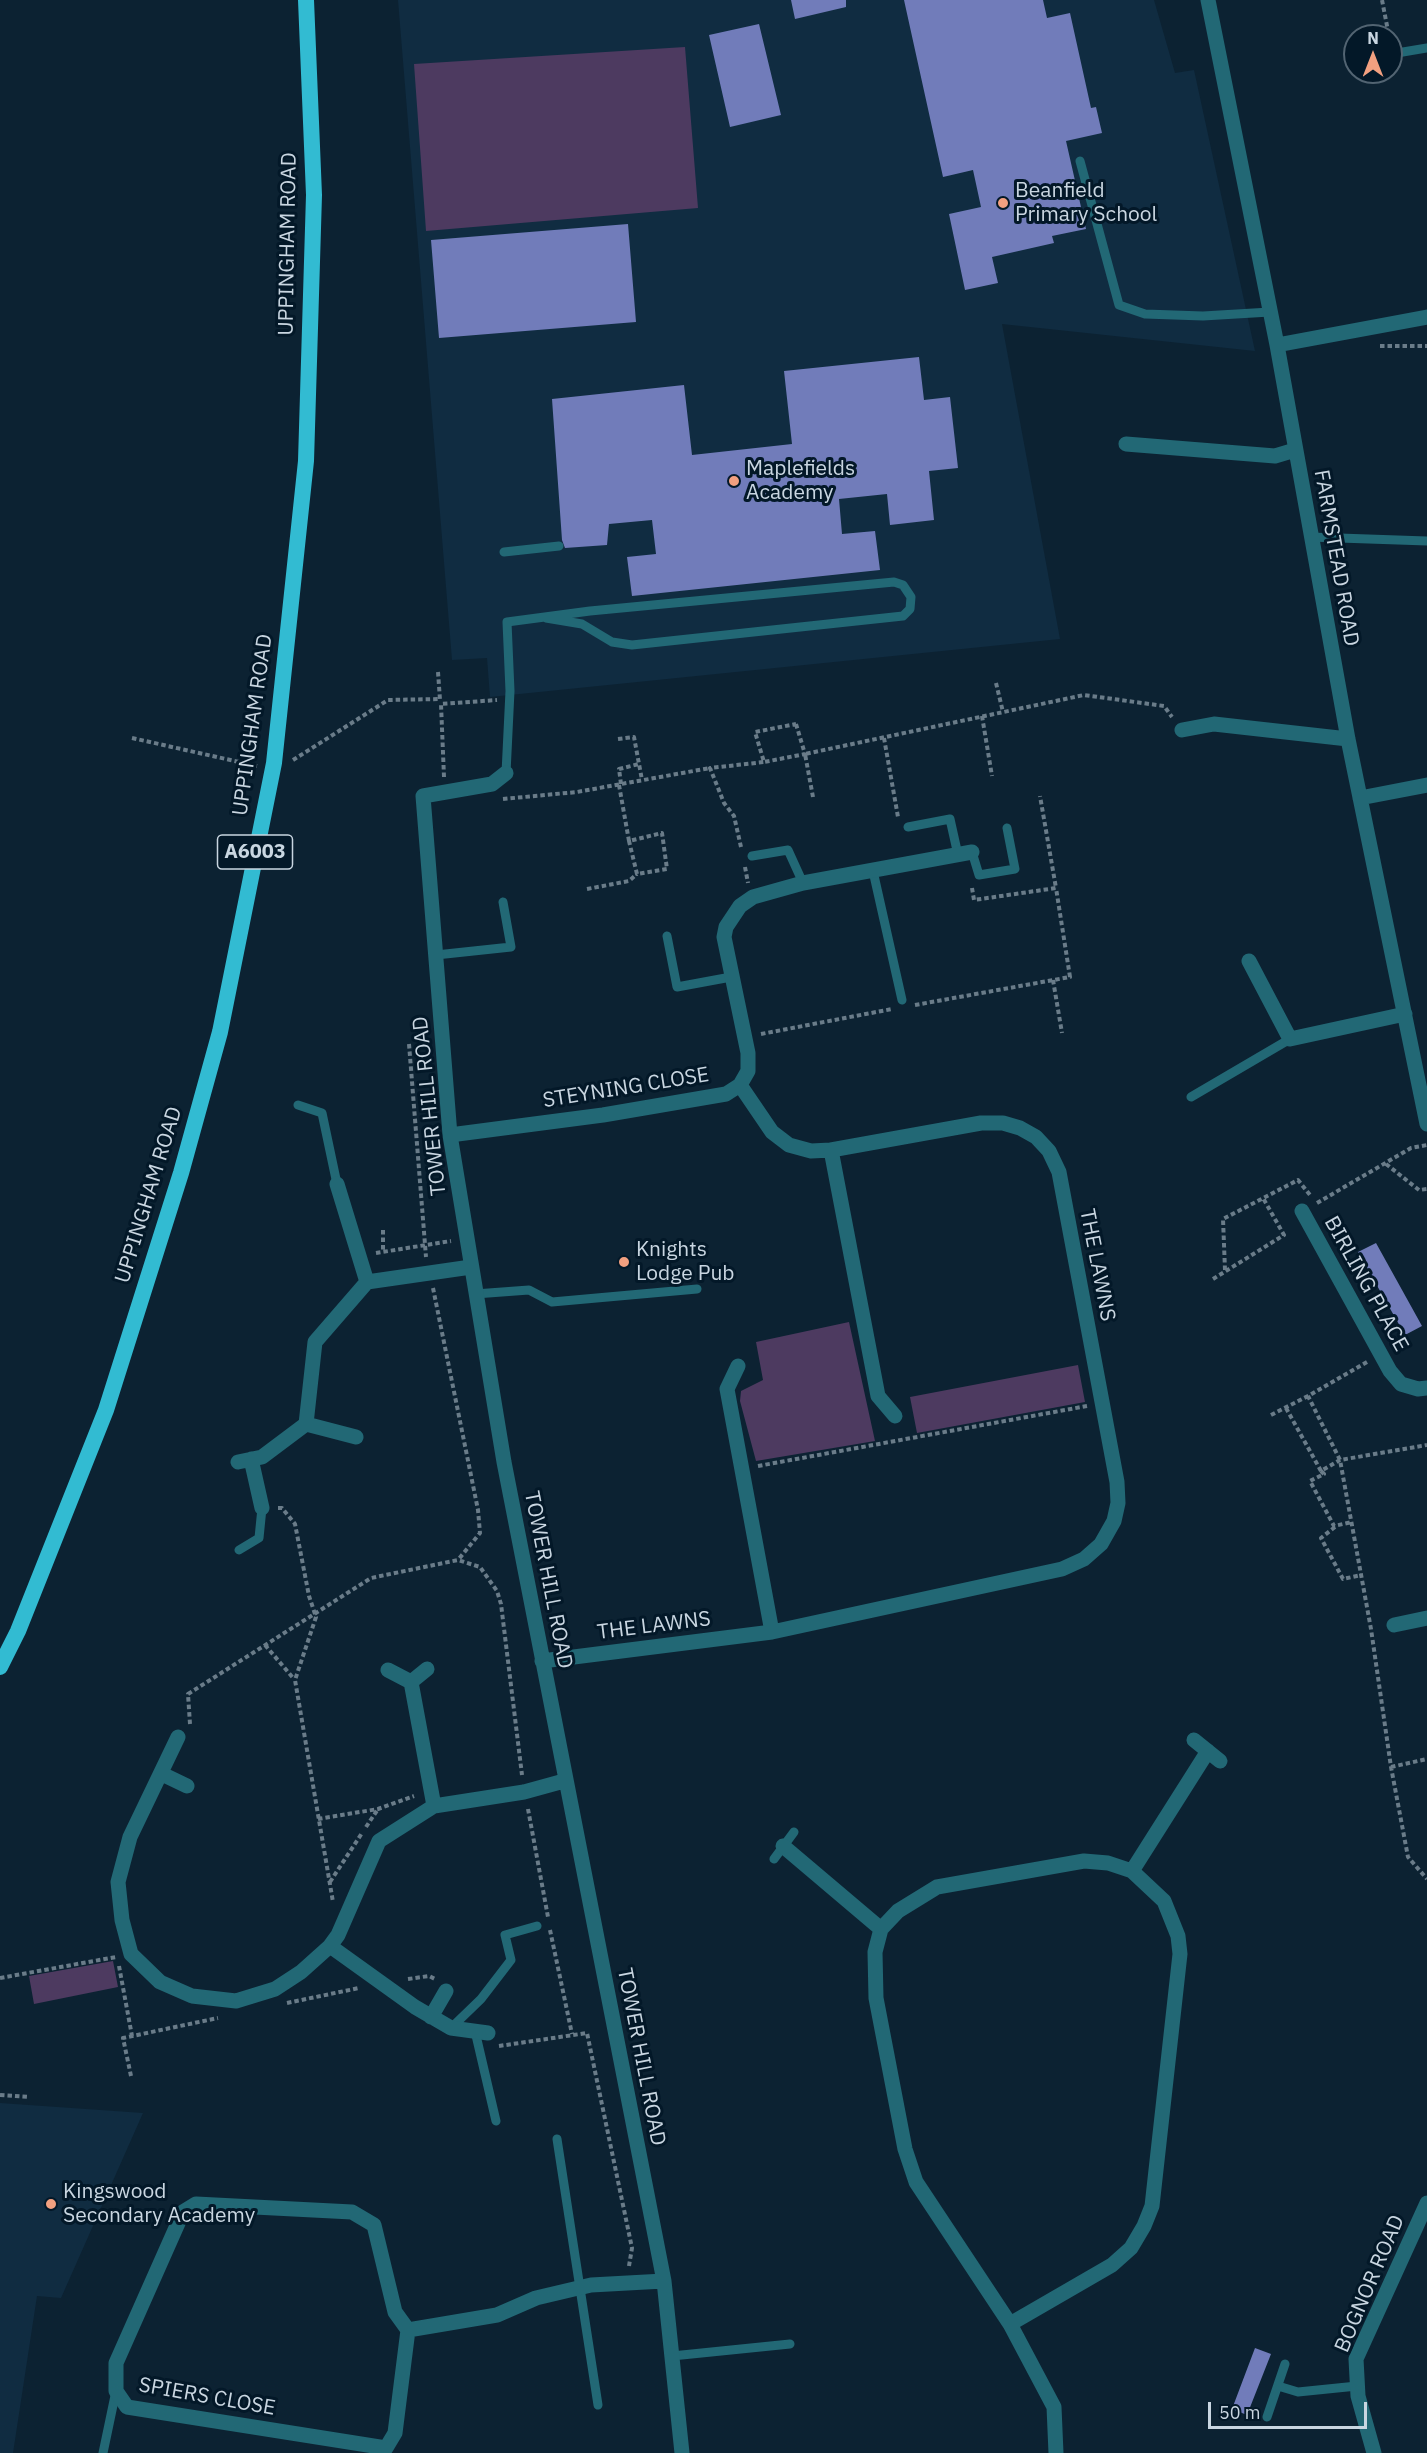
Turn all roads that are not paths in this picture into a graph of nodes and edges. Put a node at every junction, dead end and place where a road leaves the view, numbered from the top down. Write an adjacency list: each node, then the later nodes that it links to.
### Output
1 (306, 0): 58 (highway, UPPINGHAM ROAD / A6003)
2 (1208, 0): 6 (street, FARMSTEAD ROAD)
3 (1427, 48): 4 (lane)
4 (1403, 52)
5 (1080, 161): 6 (lane)
6 (1270, 312): 8 (street, FARMSTEAD ROAD)
7 (1427, 317): 8 (street)
8 (1276, 345): 10 (street, FARMSTEAD ROAD)
9 (1126, 444): 10 (street)
10 (1295, 450): 11 (street, FARMSTEAD ROAD)
11 (1310, 537): 12 (lane); 17 (street, FARMSTEAD ROAD)
12 (1427, 541)
13 (559, 546): 14 (lane)
14 (504, 552)
15 (546, 618): 15 (lane); 18 (lane)
16 (1182, 729): 17 (street)
17 (1348, 739): 20 (street, FARMSTEAD ROAD)
18 (506, 773): 29 (street, TOWER HILL ROAD)
19 (1427, 785): 20 (street)
20 (1360, 798): 33 (street, FARMSTEAD ROAD)
21 (904, 828): 23 (lane)
22 (1007, 828): 23 (lane)
23 (965, 853): 25 (street)
24 (752, 856): 26 (lane)
25 (873, 871): 26 (street); 32 (lane)
26 (803, 883): 31 (street, STEYNING CLOSE)
27 (503, 902): 29 (lane)
28 (667, 936): 31 (lane)
29 (436, 955): 39 (street, TOWER HILL ROAD)
30 (1249, 961): 34 (street)
31 (731, 977): 35 (street, STEYNING CLOSE)
32 (902, 1000)
33 (1405, 1014): 34 (street); 38 (street, FARMSTEAD ROAD)
34 (1290, 1039): 36 (lane)
35 (740, 1085): 39 (street, STEYNING CLOSE); 40 (street, THE LAWNS)
36 (1191, 1097)
37 (298, 1105): 41 (lane)
38 (1427, 1124)
39 (450, 1135): 43 (street, TOWER HILL ROAD)
40 (831, 1150): 49 (street); 56 (street, THE LAWNS)
41 (337, 1184): 44 (street)
42 (1302, 1210): 48 (street, BIRLING PLACE)
43 (471, 1267): 44 (street); 46 (street, TOWER HILL ROAD)
44 (367, 1282): 50 (street)
45 (697, 1289): 46 (lane)
46 (475, 1294): 57 (street, TOWER HILL ROAD)
47 (738, 1366): 56 (street)
48 (1427, 1388)
49 (895, 1416)
50 (306, 1424): 51 (street); 52 (street)
51 (356, 1437)
52 (262, 1508): 53 (lane)
53 (239, 1550)
54 (1427, 1618): 55 (street)
55 (1394, 1625)
56 (772, 1632): 57 (street, THE LAWNS)
57 (542, 1661): 67 (street, TOWER HILL ROAD)
58 (0, 1667)
59 (427, 1669): 61 (street)
60 (388, 1670): 61 (street)
61 (411, 1682): 69 (street)
62 (178, 1737): 66 (street)
63 (1194, 1740): 64 (street)
64 (1208, 1751): 65 (street); 72 (street)
65 (1221, 1761)
66 (162, 1774): 68 (street); 75 (street)
67 (564, 1781): 69 (street); 83 (street, TOWER HILL ROAD)
68 (187, 1786)
69 (434, 1806): 75 (street)
70 (794, 1832): 71 (lane)
71 (778, 1853): 74 (street)
72 (1132, 1871): 74 (street); 85 (street)
73 (537, 1926): 78 (lane)
74 (881, 1929): 85 (street)
75 (330, 1946): 77 (street)
76 (446, 1991): 77 (street)
77 (431, 2017): 78 (street)
78 (451, 2028): 79 (street)
79 (481, 2032): 80 (lane)
80 (496, 2121)
81 (557, 2139): 84 (lane)
82 (1427, 2203): 91 (street, BOGNOR ROAD)
83 (664, 2281): 84 (street); 88 (street, TOWER HILL ROAD)
84 (578, 2288): 86 (street); 93 (lane)
85 (1010, 2324): 98 (street)
86 (408, 2330): 92 (street, SPIERS CLOSE); 95 (street, SPIERS CLOSE)
87 (790, 2344): 88 (lane)
88 (672, 2356): 97 (street, TOWER HILL ROAD)
89 (1285, 2364): 90 (lane)
90 (1278, 2386): 91 (lane); 94 (lane)
91 (1357, 2386): 99 (street, BOGNOR ROAD)
92 (116, 2391): 95 (street, SPIERS CLOSE); 96 (lane)
93 (597, 2405)
94 (1268, 2417)
95 (391, 2451)
96 (103, 2453)
97 (682, 2453)
98 (1056, 2453)
99 (1374, 2453)

